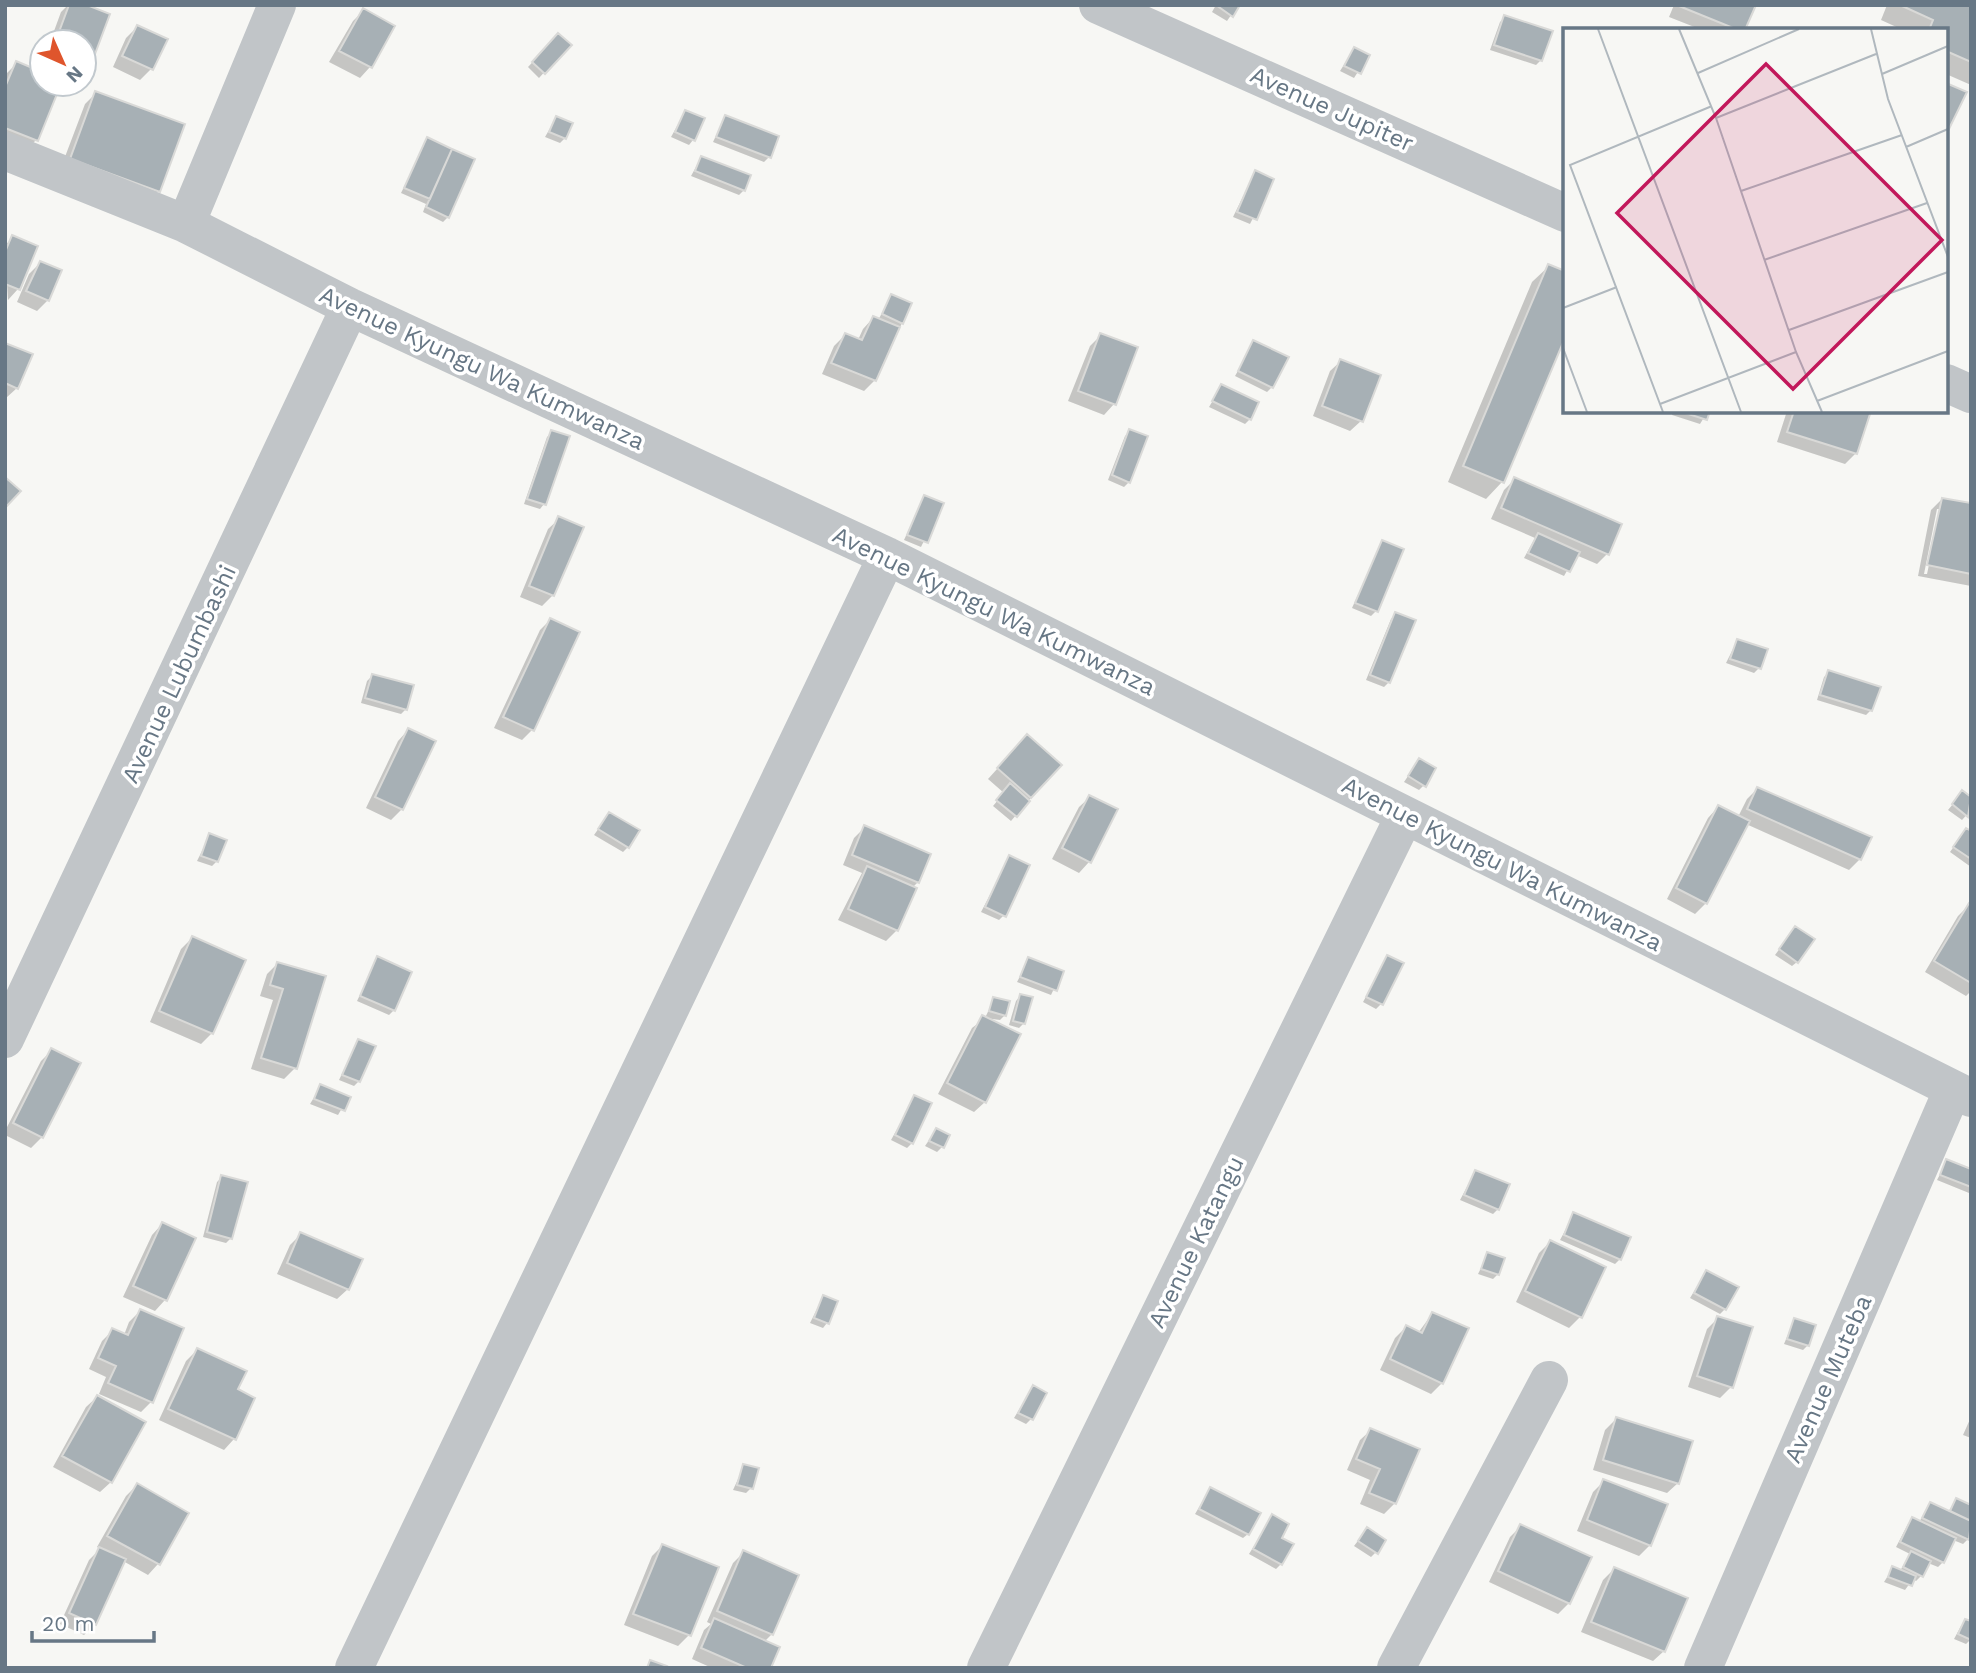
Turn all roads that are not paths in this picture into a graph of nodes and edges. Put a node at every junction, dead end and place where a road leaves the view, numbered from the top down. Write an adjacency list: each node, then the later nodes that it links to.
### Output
1 (277, 5): 5 (street)
2 (1098, 5): 4 (street, Avenue Jupiter)
3 (5, 151): 5 (street, Avenue Kyungu Wa Kumwanza)
4 (1563, 212)
5 (186, 224): 6 (street, Avenue Kyungu Wa Kumwanza)
6 (350, 307): 9 (street, Avenue Kyungu Wa Kumwanza); 11 (street, Avenue Lubumbashi)
7 (1948, 384): 8 (street)
8 (1971, 394)
9 (887, 556): 10 (street, Avenue Kyungu Wa Kumwanza); 14 (street)
10 (1405, 815): 12 (street, Avenue Kyungu Wa Kumwanza); 15 (street, Avenue Katangu)
11 (5, 1039)
12 (1962, 1095): 17 (street, Avenue Muteba)
13 (1549, 1380): 16 (street)
14 (354, 1668)
15 (986, 1668)
16 (1396, 1668)
17 (1703, 1668)

